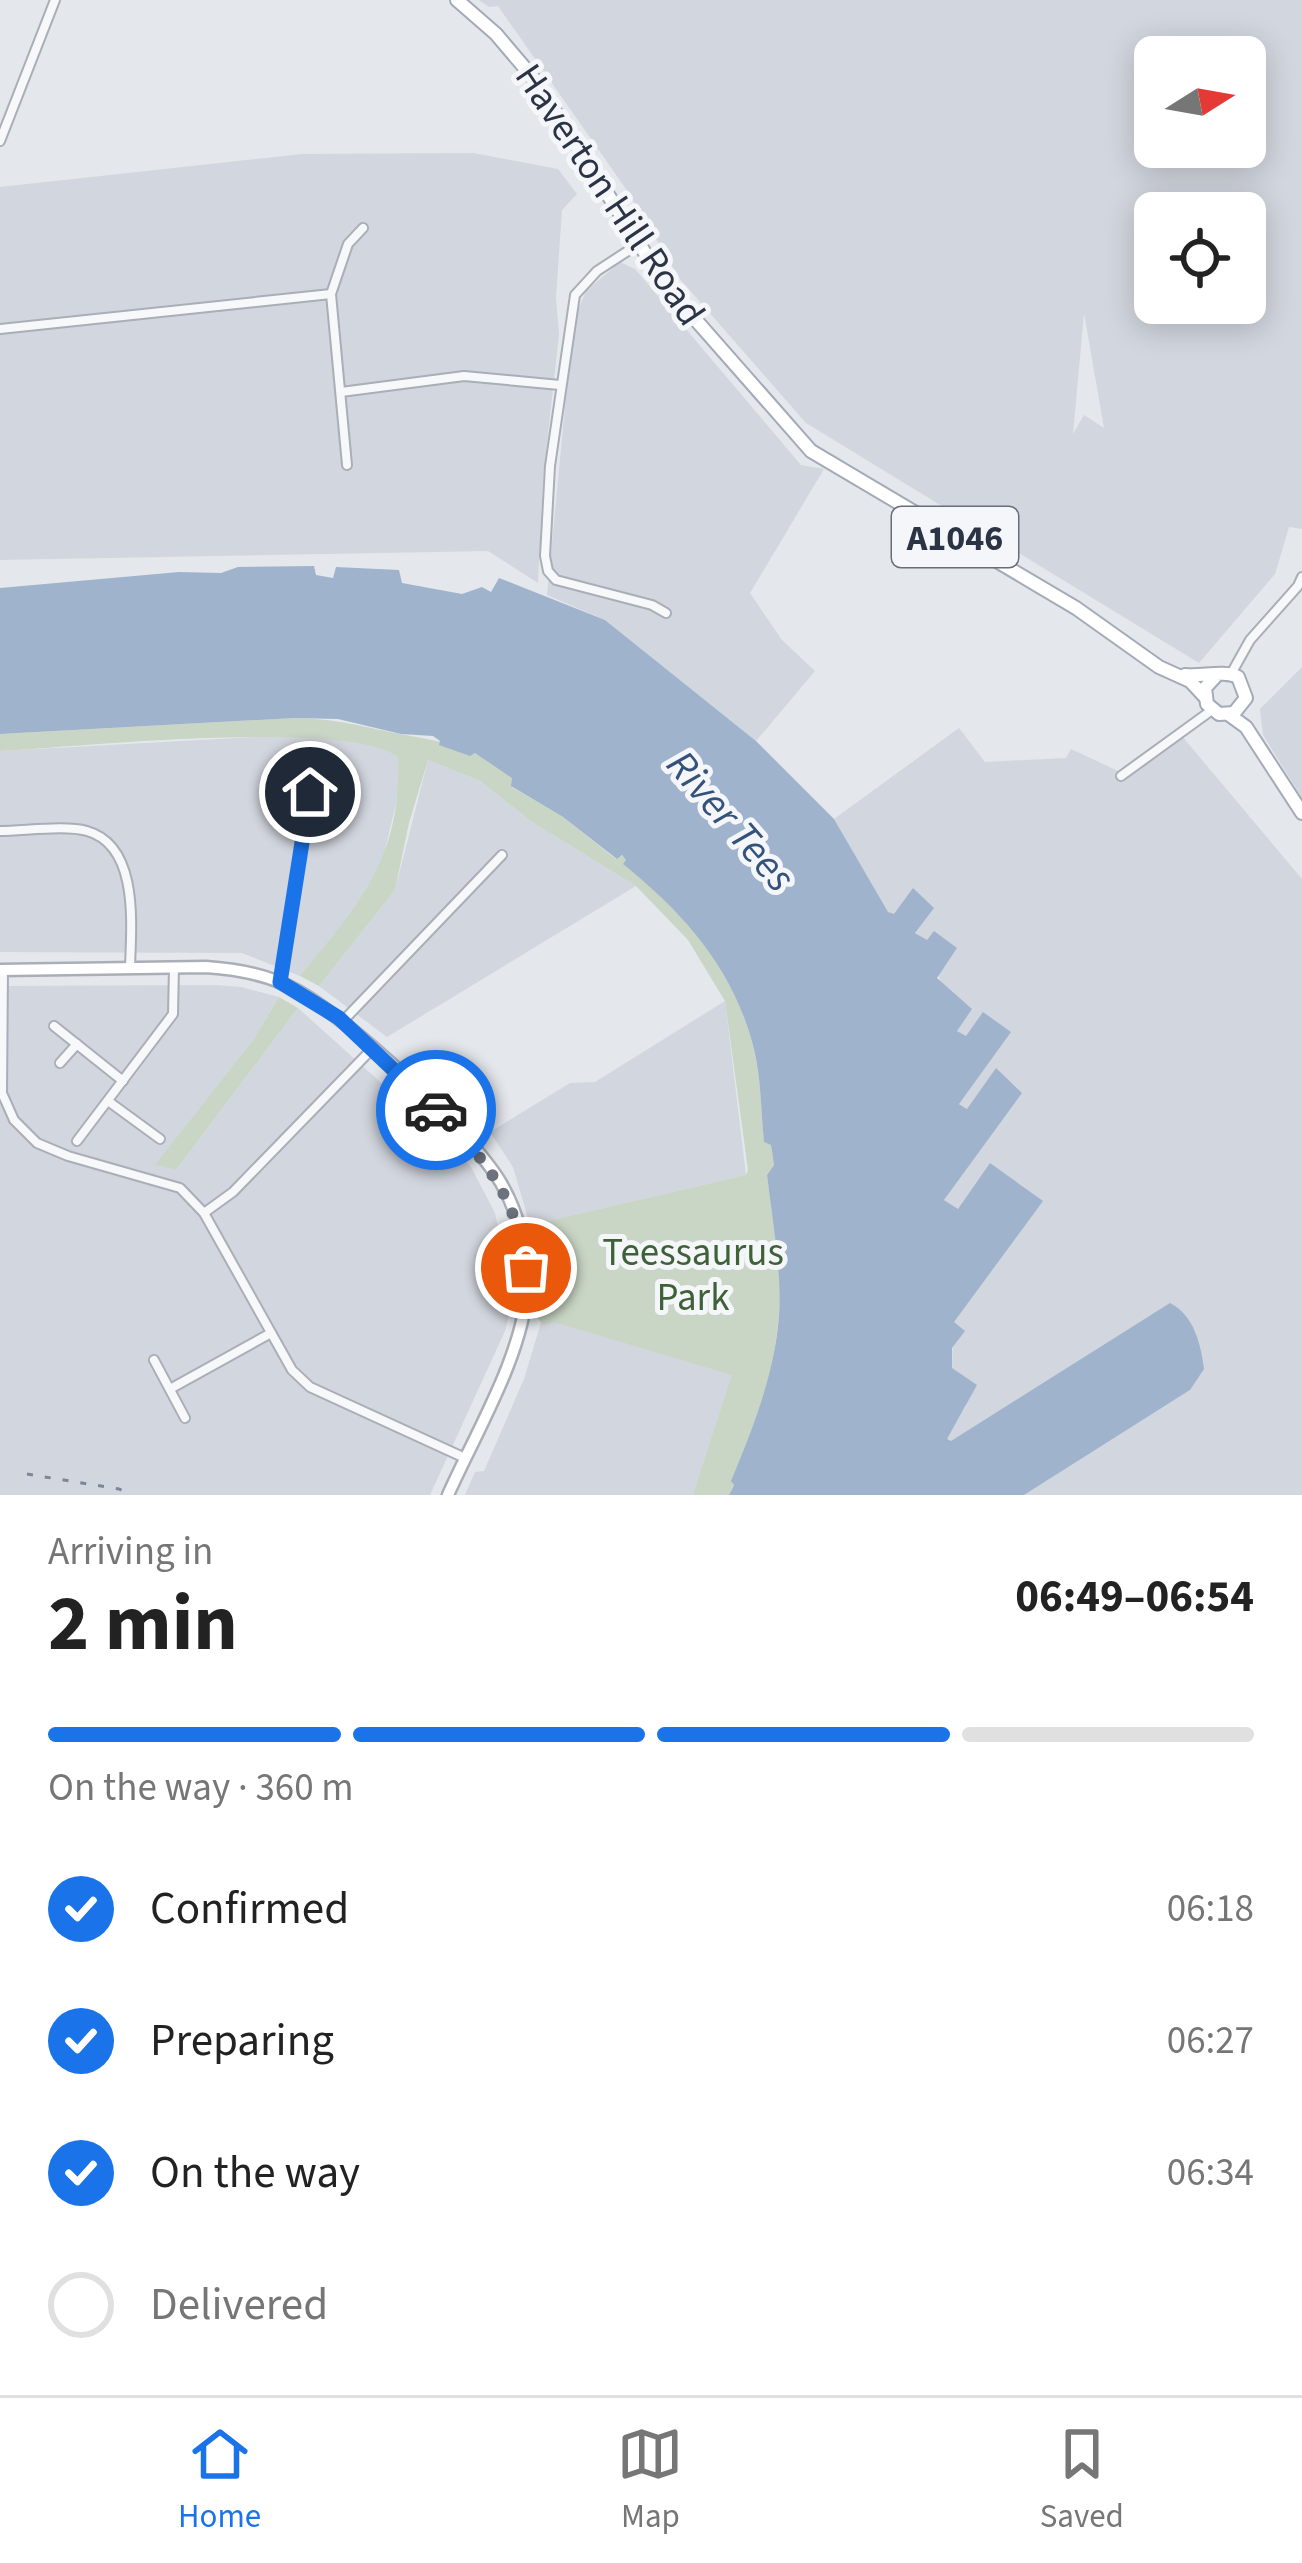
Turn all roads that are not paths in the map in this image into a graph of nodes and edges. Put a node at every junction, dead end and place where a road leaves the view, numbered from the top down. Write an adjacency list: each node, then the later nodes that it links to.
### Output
1 (55, 0): 3 (street)
2 (458, 0): 5 (main road, Haverton Hill Road / A1046)
3 (0, 141)
4 (363, 228): 6 (street)
5 (638, 245): 10 (street); 15 (main road, Haverton Hill Road / A1046)
6 (332, 294): 8 (street); 11 (street)
7 (110, 302): 8 (street)
8 (112, 317): 9 (street)
9 (0, 329)
10 (560, 385): 11 (street); 14 (street)
11 (341, 392): 12 (street)
12 (347, 465)
13 (1302, 577): 16 (street)
14 (666, 613)
15 (1175, 673): 17 (main road, Haverton Hill Road / A1046); 19 (main road, Haverton Hill Road / A1046)
16 (1231, 674): 17 (main road, Haverton Hill Road / A1046); 18 (main road)
17 (1216, 676): 19 (main road)
18 (1246, 698): 20 (main road); 21 (main road)
19 (1209, 703): 20 (main road, Haverton Hill Road / A1046); 22 (street)
20 (1228, 714): 21 (main road)
21 (1252, 738): 26 (main road)
22 (1121, 776)
23 (276, 786): 24 (street)
24 (310, 792): 25 (street); 32 (street)
25 (332, 795)
26 (1302, 813)
27 (0, 831): 30 (street)
28 (502, 855): 33 (street)
29 (174, 967): 30 (street); 32 (street); 39 (street)
30 (130, 968): 31 (street)
31 (2, 970): 37 (street)
32 (280, 982): 33 (street)
33 (343, 1021): 36 (street)
34 (54, 1026): 35 (street)
35 (77, 1044): 38 (street); 39 (street)
36 (372, 1048): 43 (street); 48 (street)
37 (1, 1060): 43 (street)
38 (60, 1063)
39 (123, 1081): 40 (street)
40 (108, 1100): 41 (street); 42 (street)
41 (160, 1139)
42 (77, 1141)
43 (205, 1214): 44 (street)
44 (271, 1333): 46 (street); 48 (street)
45 (154, 1360): 46 (street)
46 (170, 1389): 47 (street)
47 (185, 1418)
48 (465, 1459): 49 (street)
49 (448, 1495)

